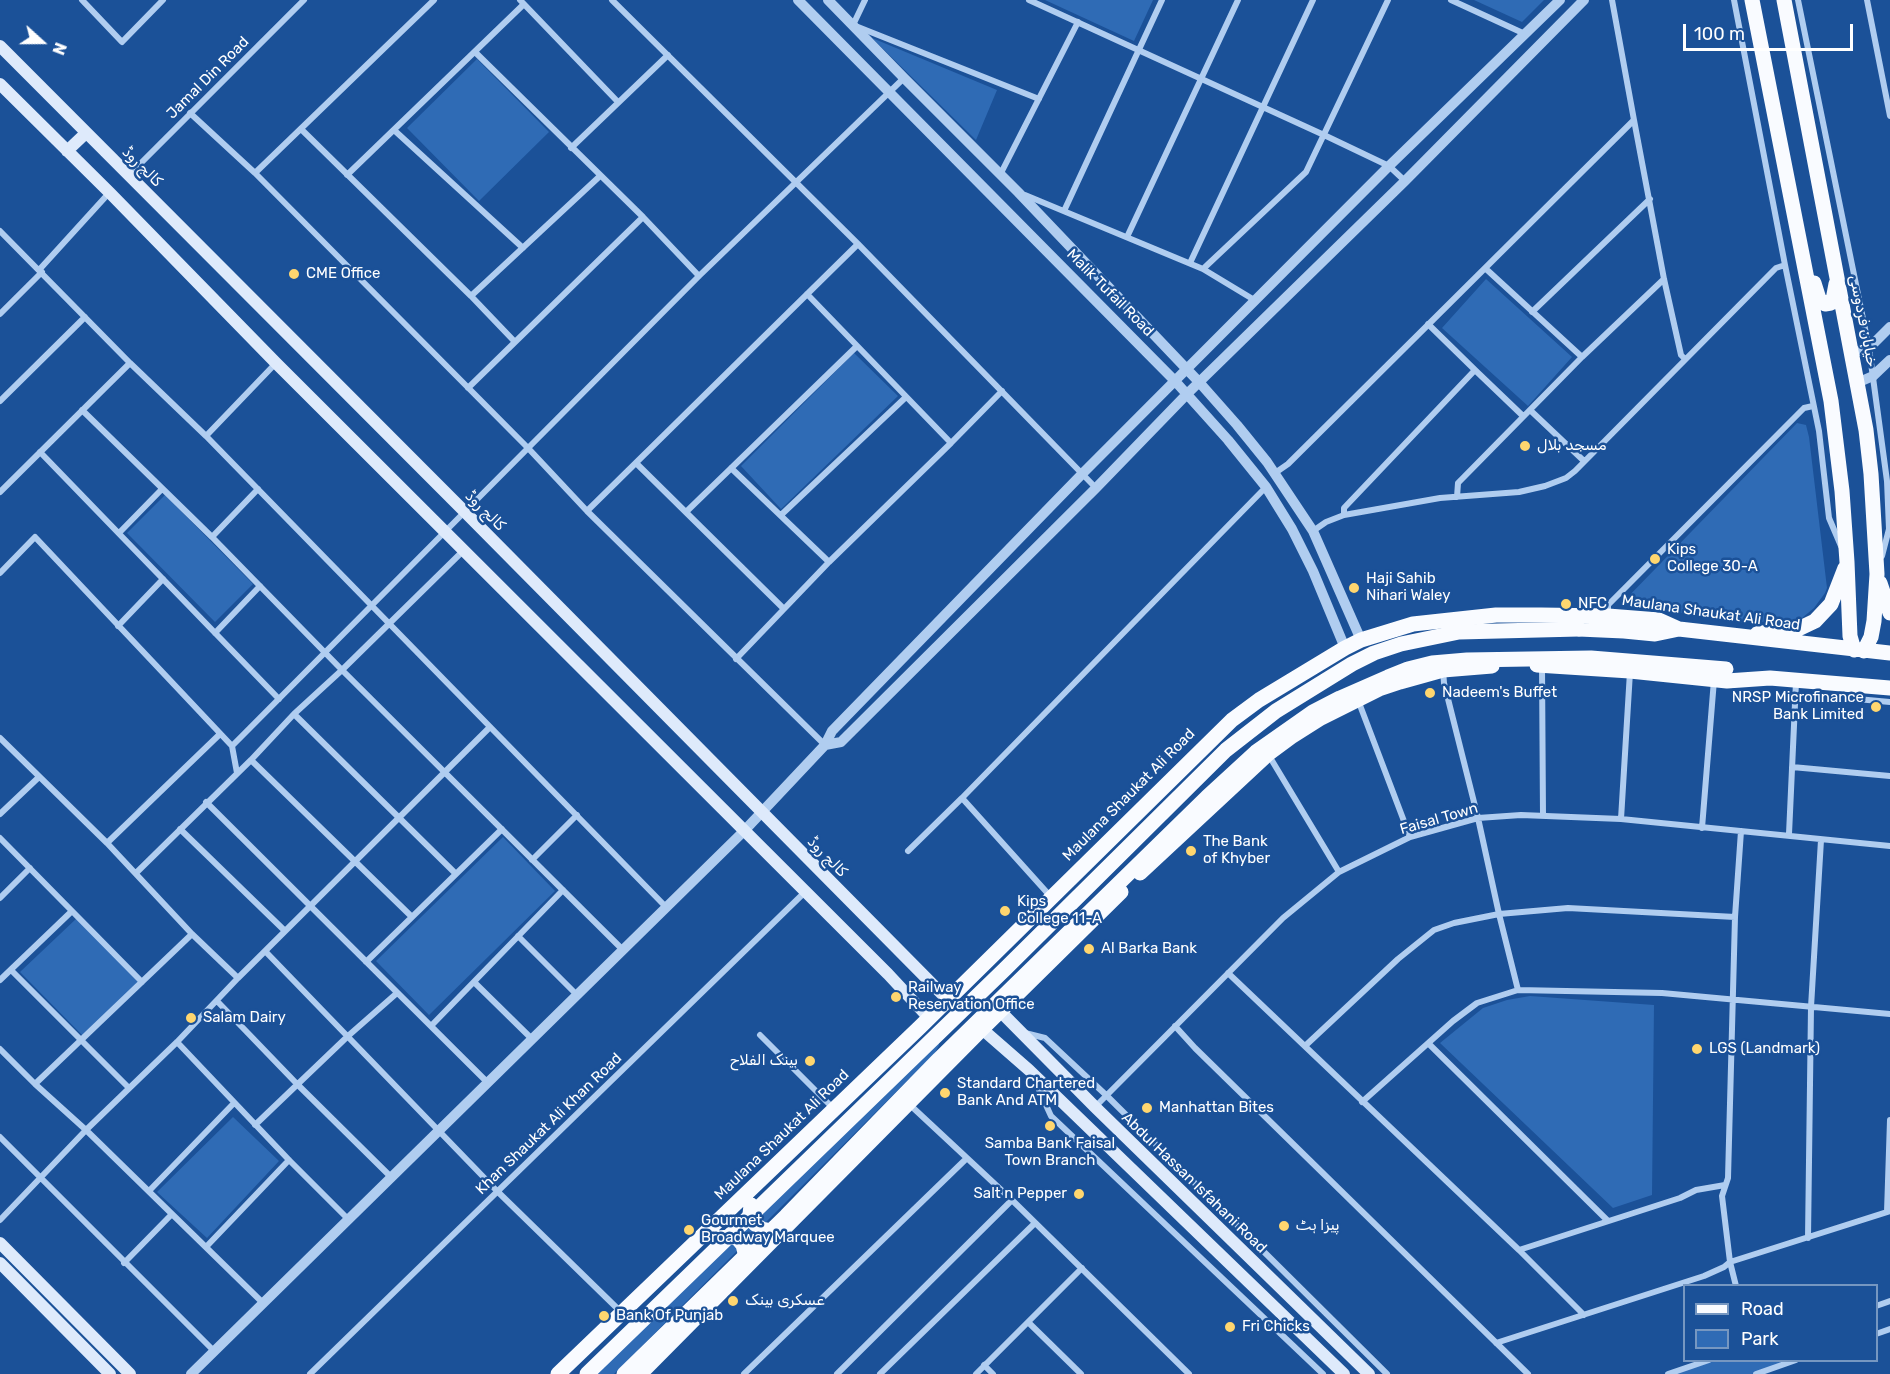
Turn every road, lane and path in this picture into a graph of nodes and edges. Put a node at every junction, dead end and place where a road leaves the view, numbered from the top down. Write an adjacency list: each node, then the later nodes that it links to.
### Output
1 (82, 0): 2 (street)
2 (163, 0)
3 (304, 0): 39 (street, Jamal Din Road)
4 (434, 0): 42 (street)
5 (612, 0): 31 (street)
6 (798, 0): 35 (street, Malik Tufail Road)
7 (828, 0): 26 (street, Malik Tufail Road)
8 (865, 0): 26 (street)
9 (1029, 0): 25 (street)
10 (1162, 0): 29 (street)
11 (1238, 0): 33 (street)
12 (1313, 0): 38 (street)
13 (1388, 0): 45 (street)
14 (1451, 0): 24 (street)
15 (1560, 0): 27 (street)
16 (1584, 0): 54 (street)
17 (1612, 0): 41 (street)
18 (1734, 0): 67 (street)
19 (1752, 0): 65 (main road)
20 (1784, 0): 73 (main road, خیابان فردوسی)
21 (1798, 0): 84 (street)
22 (1868, 0): 40 (street)
23 (522, 2): 30 (street); 37 (street)
24 (1460, 2): 27 (street)
25 (1078, 22): 29 (street); 36 (street)
26 (853, 25): 32 (street, Malik Tufail Road); 36 (street)
27 (1526, 34): 48 (street)
28 (0, 46): 44 (main road, کالج روڈ)
29 (1139, 50): 33 (street); 59 (street)
30 (475, 52): 43 (street); 46 (street)
31 (668, 56): 37 (street); 55 (street)
32 (904, 78): 35 (street); 52 (street, Malik Tufail Road)
33 (1201, 78): 38 (street); 62 (street)
34 (0, 84): 47 (main road)
35 (888, 93): 55 (street); 94 (street, Malik Tufail Road)
36 (1039, 99): 52 (street)
37 (618, 102): 46 (street)
38 (1263, 107): 45 (street); 66 (street)
39 (190, 113): 49 (street); 50 (street, Jamal Din Road)
40 (1890, 116)
41 (1634, 120): 58 (street); 68 (street)
42 (301, 129): 49 (street); 51 (street)
43 (394, 130): 51 (street); 64 (street)
44 (86, 134): 47 (main road); 50 (main road, کالج روڈ)
45 (1324, 135): 48 (street); 69 (street)
46 (571, 148): 53 (street)
47 (67, 151): 57 (main road)
48 (1389, 166): 54 (street); 76 (street)
49 (255, 173): 97 (street)
50 (129, 175): 123 (main road, کالج روڈ)
51 (347, 175): 75 (street)
52 (1000, 175): 56 (street, Malik Tufail Road)
53 (600, 176): 60 (street); 64 (street)
54 (1405, 181): 95 (street)
55 (795, 184): 63 (street); 71 (street)
56 (1018, 192): 59 (street); 91 (street, Malik Tufail Road)
57 (110, 193): 70 (street); 90 (main road)
58 (1650, 199): 72 (street); 77 (street)
59 (1064, 211): 62 (street)
60 (643, 217): 71 (street); 82 (street)
61 (0, 231): 70 (street)
62 (1127, 237): 66 (street)
63 (858, 244): 74 (street); 98 (street)
64 (523, 248): 75 (street)
65 (1802, 259): 73 (main road); 133 (main road)
66 (1190, 263): 69 (street)
67 (1785, 265): 87 (street); 102 (street)
68 (1485, 268): 77 (street); 80 (street)
69 (1203, 269): 76 (street)
70 (41, 271): 78 (street); 79 (street)
71 (699, 276): 108 (street)
72 (1664, 279): 86 (street); 87 (street)
73 (1837, 280): 85 (main road, خیابان فردوسی)
74 (807, 294): 83 (street); 111 (street)
75 (471, 296): 82 (street)
76 (1256, 300): 91 (street)
77 (1532, 312): 86 (street)
78 (0, 314)
79 (85, 317): 89 (street); 101 (street)
80 (1428, 324): 92 (street); 114 (street)
81 (1890, 327): 84 (street)
82 (515, 342): 97 (street)
83 (857, 346): 100 (street); 112 (street)
84 (1869, 348): 85 (street); 93 (street)
85 (1851, 353): 96 (main road, خیابان فردوسی)
86 (1581, 357): 104 (street)
87 (1684, 359): 110 (street)
88 (1890, 360): 93 (street)
89 (130, 363): 103 (street); 106 (street)
90 (276, 363): 106 (street); 128 (main road)
91 (1187, 369): 94 (street); 95 (street, Malik Tufail Road)
92 (1475, 370): 105 (street); 126 (street)
93 (1873, 376): 96 (street); 115 (street)
94 (1176, 381): 99 (street, Malik Tufail Road); 113 (street)
95 (1199, 382): 99 (street); 114 (street, Malik Tufail Road)
96 (1857, 383): 135 (main road, خیابان فردوسی)
97 (468, 388): 108 (street)
98 (1002, 391): 107 (street); 113 (street)
99 (1188, 393): 116 (street, Malik Tufail Road); 117 (street)
100 (906, 397): 107 (street); 125 (street)
101 (0, 401)
102 (1813, 406): 133 (street); 141 (street)
103 (81, 410): 109 (street); 118 (street)
104 (1530, 410): 105 (street); 110 (street)
105 (1523, 416): 121 (street)
106 (206, 436): 119 (street)
107 (951, 443): 132 (street)
108 (528, 448): 122 (street); 123 (street)
109 (40, 452): 120 (street); 129 (street)
110 (1584, 460): 121 (street)
111 (636, 463): 122 (street); 124 (street)
112 (731, 468): 124 (street); 125 (street)
113 (1083, 473): 117 (street); 169 (street)
114 (1275, 473): 127 (street, Malik Tufail Road)
115 (1889, 483): 135 (street)
116 (1266, 487): 148 (street, Malik Tufail Road); 180 (street)
117 (1096, 488): 169 (street)
118 (162, 489): 129 (street); 130 (street)
119 (258, 489): 130 (street); 138 (street)
120 (0, 492)
121 (1457, 497): 126 (street)
122 (587, 511): 152 (street)
123 (465, 512): 128 (street); 183 (main road, کالج روڈ)
124 (686, 512): 139 (street)
125 (781, 515): 132 (street)
126 (1344, 515): 127 (street)
127 (1313, 531): 147 (street, Malik Tufail Road)
128 (445, 532): 131 (main road); 138 (street)
129 (118, 533): 136 (street)
130 (213, 537): 137 (street)
131 (464, 550): 142 (street); 193 (main road)
132 (829, 562): 139 (street)
133 (1847, 562): 146 (main road); 149 (main road)
134 (0, 573): 143 (street)
135 (1877, 574): 140 (main road); 149 (main road, خیابان فردوسی)
136 (163, 579): 143 (street); 145 (street)
137 (260, 586): 145 (street); 150 (street)
138 (372, 606): 142 (street); 150 (street)
139 (784, 609): 152 (street)
140 (1890, 613)
141 (1608, 616): 144 (main road, Maulana Shaukat Ali Road); 147 (main road, Maulana Shaukat Ali Road)
142 (389, 624): 154 (street); 166 (street)
143 (118, 626): 167 (street)
144 (1679, 629): 146 (main road, Maulana Shaukat Ali Road); 310 (main road, bridge)
145 (215, 633): 162 (street)
146 (1739, 637): 149 (main road, Maulana Shaukat Ali Road)
147 (1361, 640): 148 (main road, Maulana Shaukat Ali Road)
148 (1345, 648): 172 (main road, Maulana Shaukat Ali Road)
149 (1859, 650): 151 (main road, Maulana Shaukat Ali Road)
150 (325, 653): 154 (street); 162 (street)
151 (1890, 653)
152 (736, 659): 169 (street)
153 (1542, 665): 155 (main road); 156 (main road); 186 (street)
154 (342, 670): 165 (street); 175 (street)
155 (1443, 670): 163 (main road); 188 (street)
156 (1630, 671): 158 (main road); 189 (street)
157 (1770, 678): 158 (main road); 159 (main road); 311 (main road, bridge)
158 (1714, 680): 190 (street)
159 (1797, 681): 160 (main road); 174 (street)
160 (1858, 684): 161 (main road); 164 (street)
161 (1890, 688)
162 (279, 699): 170 (street)
163 (1358, 699): 171 (main road); 196 (street)
164 (1890, 702)
165 (294, 714): 173 (street); 187 (street)
166 (490, 727): 175 (street); 185 (street)
167 (220, 734): 170 (street); 200 (street)
168 (0, 738): 178 (street)
169 (825, 745): 183 (street)
170 (232, 747): 176 (street)
171 (1268, 754): 179 (main road); 206 (street)
172 (1192, 759): 179 (main road); 182 (main road, Maulana Shaukat Ali Road)
173 (251, 760): 176 (street); 204 (street)
174 (1792, 767): 177 (street); 195 (street)
175 (444, 772): 187 (street); 192 (street)
176 (237, 773): 181 (street)
177 (1890, 776)
178 (39, 777): 184 (street); 200 (street)
179 (1221, 796): 198 (main road)
180 (962, 798): 202 (street); 211 (street)
181 (206, 802): 191 (street); 213 (street)
182 (1142, 810): 198 (main road); 211 (main road, Maulana Shaukat Ali Road)
183 (761, 811): 193 (street); 235 (main road, کالج روڈ)
184 (0, 814)
185 (577, 815): 203 (street); 214 (street)
186 (1543, 816): 188 (street, Faisal Town); 189 (street, Faisal Town)
187 (398, 818): 204 (street); 208 (street)
188 (1478, 818): 196 (street, Faisal Town); 216 (street)
189 (1621, 819): 190 (street, Faisal Town)
190 (1702, 828): 194 (street, Faisal Town)
191 (180, 829): 207 (street); 219 (street)
192 (502, 829): 203 (street); 208 (street)
193 (744, 831): 210 (main road); 214 (street)
194 (1741, 831): 195 (street, Faisal Town); 218 (street)
195 (1789, 834): 199 (street, Faisal Town)
196 (1410, 837): 206 (street, Faisal Town)
197 (0, 838): 205 (street)
198 (1178, 838): 238 (main road)
199 (1821, 840): 201 (street, Faisal Town); 237 (street)
200 (107, 843): 207 (street)
201 (1890, 846)
202 (908, 851)
203 (532, 860): 209 (street)
204 (355, 861): 213 (street); 217 (street)
205 (30, 868): 212 (street); 215 (street)
206 (1339, 872): 226 (street, Faisal Town)
207 (136, 873): 220 (street)
208 (456, 874): 217 (street)
209 (563, 890): 221 (street); 222 (street)
210 (805, 892): 240 (main road); 276 (street, Khan Shaukat Ali Khan Road)
211 (1051, 897): 235 (main road, Maulana Shaukat Ali Road)
212 (0, 898)
213 (310, 906): 219 (street); 224 (street)
214 (666, 907): 222 (street)
215 (72, 911): 225 (street); 229 (street)
216 (1499, 914): 218 (street); 231 (street); 251 (street)
217 (412, 917): 224 (street)
218 (1735, 917): 234 (street)
219 (285, 931): 223 (street)
220 (192, 934): 227 (street); 229 (street)
221 (518, 936): 230 (street); 233 (street)
222 (623, 950): 233 (street)
223 (266, 951): 227 (street); 246 (street)
224 (366, 962): 232 (street)
225 (10, 970): 228 (street); 248 (street)
226 (1228, 973): 242 (street, Faisal Town); 251 (street)
227 (238, 978): 236 (street)
228 (0, 980)
229 (142, 982): 248 (street)
230 (474, 982): 241 (street); 247 (street)
231 (1518, 990): 234 (street); 250 (street)
232 (397, 993): 241 (street); 246 (street)
233 (577, 995): 247 (street)
234 (1734, 999): 237 (street); 273 (street)
235 (948, 1000): 240 (main road, Maulana Shaukat Ali Road)
236 (217, 1001): 249 (street); 256 (street)
237 (1810, 1007): 239 (street); 285 (street)
238 (1000, 1011): 243 (main road); 244 (main road, Abdul Hassan Isfahani Road)
239 (1890, 1014)
240 (929, 1018): 263 (main road, Maulana Shaukat Ali Road)
241 (431, 1026): 254 (street)
242 (1175, 1026): 258 (street, Faisal Town); 300 (street)
243 (982, 1029): 253 (main road); 261 (main road)
244 (1019, 1032): 258 (street); 262 (main road, Abdul Hassan Isfahani Road)
245 (760, 1035): 263 (street)
246 (348, 1036): 256 (street); 267 (street)
247 (532, 1039): 254 (street)
248 (82, 1040): 255 (street); 257 (street)
249 (177, 1042): 257 (street); 260 (street)
250 (1429, 1044): 259 (street); 282 (street)
251 (1305, 1046): 259 (street)
252 (0, 1049): 255 (street)
253 (1029, 1070): 320 (street); 321 (main road)
254 (488, 1083): 267 (street)
255 (35, 1084): 266 (street)
256 (297, 1084): 265 (street); 271 (street)
257 (129, 1088): 266 (street)
258 (1106, 1095): 262 (street, Faisal Town); 323 (street)
259 (1362, 1102): 289 (street)
260 (234, 1103): 265 (street); 275 (street)
261 (909, 1104): 269 (street); 284 (main road)
262 (1095, 1107): 322 (main road, Abdul Hassan Isfahani Road)
263 (834, 1110): 274 (main road, Maulana Shaukat Ali Road)
264 (1890, 1120): 278 (street)
265 (255, 1125): 270 (street)
266 (86, 1130): 272 (street); 275 (street)
267 (440, 1130): 271 (street); 276 (street)
268 (0, 1137): 272 (street)
269 (967, 1158): 277 (street); 313 (street)
270 (289, 1160): 281 (street); 288 (street)
271 (391, 1177): 281 (street)
272 (39, 1178): 280 (street); 292 (street)
273 (1725, 1185): 282 (street); 290 (street)
274 (753, 1188): 284 (main road); 286 (main road, Maulana Shaukat Ali Road)
275 (149, 1191): 279 (street)
276 (497, 1191): 297 (street); 308 (street, Khan Shaukat Ali Khan Road)
277 (1012, 1200): 283 (street); 314 (street)
278 (1888, 1211): 285 (street)
279 (172, 1214): 288 (street); 292 (street)
280 (0, 1220)
281 (348, 1220): 296 (street)
282 (1608, 1221): 289 (street)
283 (1035, 1223): 293 (street); 315 (street)
284 (780, 1233): 294 (main road)
285 (1808, 1238): 290 (street)
286 (699, 1240): 294 (main road); 297 (main road, Maulana Shaukat Ali Road)
287 (0, 1243): 306 (main road)
288 (206, 1247): 296 (street)
289 (1519, 1250): 298 (street)
290 (1730, 1262): 295 (street); 298 (street)
291 (0, 1263): 305 (main road)
292 (124, 1263): 301 (street)
293 (1082, 1268): 299 (street); 319 (street)
294 (742, 1270): 312 (main road)
295 (1736, 1284)
296 (263, 1303): 301 (street)
297 (621, 1312): 309 (main road, Maulana Shaukat Ali Road)
298 (1584, 1315): 300 (street)
299 (1028, 1322): 304 (street); 318 (street)
300 (1496, 1343): 324 (street)
301 (214, 1351): 307 (street)
302 (1703, 1362): 325 (street)
303 (1790, 1362): 326 (street)
304 (984, 1365): 316 (street); 317 (street)
305 (110, 1374)
306 (130, 1374)
307 (191, 1374)
308 (310, 1374)
309 (558, 1374)
310 (587, 1374)
311 (624, 1374)
312 (640, 1374)
313 (744, 1374)
314 (837, 1374)
315 (880, 1374)
316 (976, 1374)
317 (993, 1374)
318 (1081, 1374)
319 (1189, 1374)
320 (1323, 1374)
321 (1344, 1374)
322 (1369, 1374)
323 (1387, 1374)
324 (1528, 1374)
325 (1668, 1374)
326 (1756, 1374)

